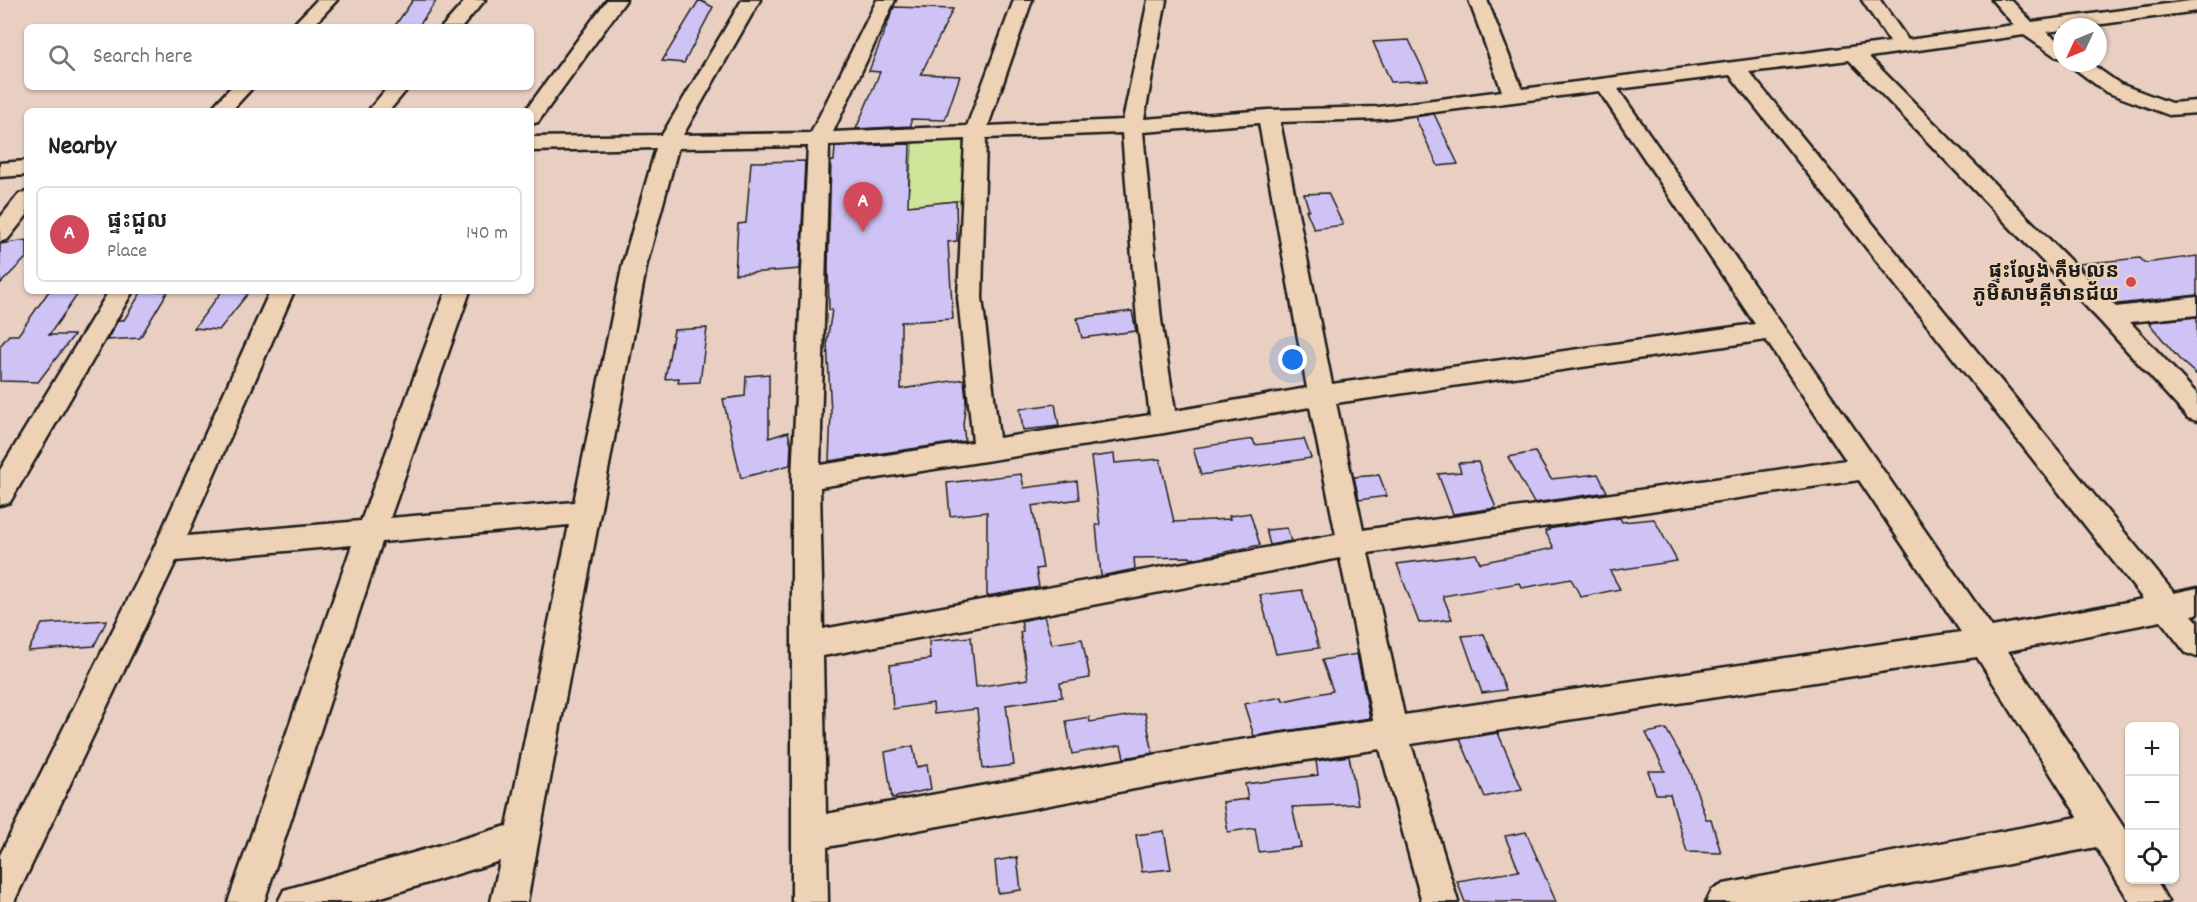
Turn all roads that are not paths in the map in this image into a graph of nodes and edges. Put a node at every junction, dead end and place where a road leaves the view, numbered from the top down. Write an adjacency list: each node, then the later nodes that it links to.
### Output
1 (328, 0): 13 (street)
2 (476, 0): 14 (street)
3 (618, 0): 28 (street)
4 (751, 0): 33 (street)
5 (886, 0): 32 (street)
6 (1023, 0): 31 (street)
7 (1157, 0): 30 (street)
8 (1478, 0): 24 (street)
9 (1872, 0): 16 (street)
10 (2001, 0): 15 (street)
11 (2197, 5): 12 (street)
12 (2141, 6): 15 (street)
13 (305, 24)
14 (455, 24)
15 (2027, 28): 16 (street); 17 (street)
16 (1903, 46): 18 (street)
17 (2053, 46)
18 (1854, 53): 19 (street); 43 (street)
19 (1735, 68): 21 (street); 57 (street)
20 (2090, 72): 27 (street)
21 (1605, 85): 24 (street); 44 (street)
22 (240, 90): 25 (street)
23 (396, 90): 26 (street)
24 (1514, 96): 29 (street)
25 (222, 108)
26 (381, 108)
27 (2197, 108)
28 (534, 114)
29 (1268, 116): 30 (street); 45 (street)
30 (1132, 126): 31 (street); 47 (street)
31 (976, 131): 32 (street); 48 (street)
32 (819, 139): 33 (street); 50 (street)
33 (669, 141): 34 (street); 52 (street)
34 (534, 144)
35 (24, 168): 36 (street)
36 (0, 170)
37 (24, 203): 38 (street)
38 (0, 234)
39 (119, 294): 51 (street)
40 (281, 294): 55 (street)
41 (457, 294): 53 (street)
42 (2197, 306): 43 (street)
43 (2110, 316): 46 (street)
44 (1773, 330): 45 (street); 49 (street)
45 (1321, 395): 47 (street); 54 (street)
46 (2197, 411)
47 (1164, 423): 48 (street)
48 (987, 449): 50 (street)
49 (1867, 468): 54 (street); 58 (street)
50 (806, 478): 60 (street)
51 (0, 494)
52 (586, 512): 53 (street); 64 (street)
53 (371, 531): 55 (street); 68 (street)
54 (1352, 544): 60 (street); 61 (street)
55 (167, 550): 67 (street)
56 (2197, 601): 57 (street)
57 (2167, 607): 58 (street); 59 (street)
58 (1985, 642): 61 (street); 62 (street)
59 (2197, 644)
60 (808, 645): 63 (street)
61 (1391, 731): 63 (street); 72 (street)
62 (2104, 830): 65 (street); 73 (street)
63 (811, 833): 71 (street)
64 (522, 838): 69 (street); 70 (street)
65 (2125, 862)
66 (2139, 884): 74 (street)
67 (0, 892)
68 (246, 902)
69 (296, 902)
70 (509, 902)
71 (810, 902)
72 (1440, 902)
73 (1724, 902)
74 (2150, 902)

